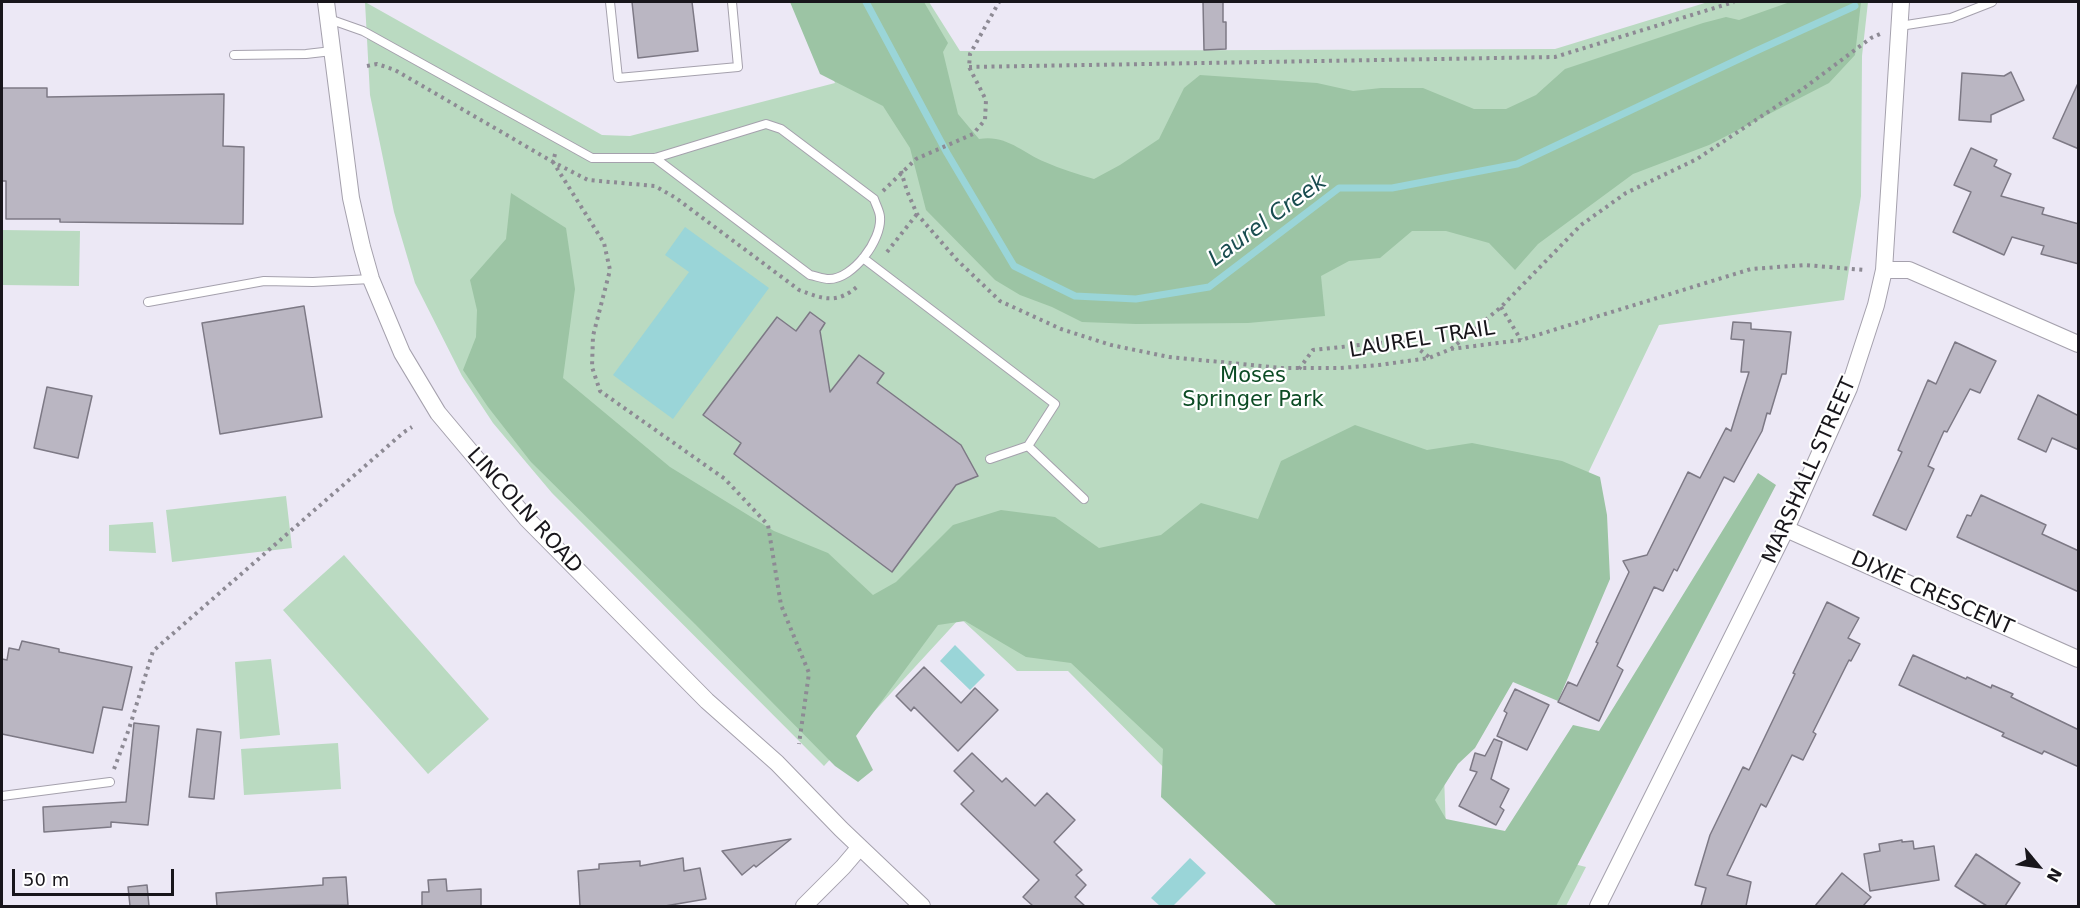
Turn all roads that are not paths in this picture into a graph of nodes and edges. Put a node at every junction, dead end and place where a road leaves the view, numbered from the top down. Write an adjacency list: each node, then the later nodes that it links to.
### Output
1 (326, 2): 6 (street, LINCOLN ROAD)
2 (610, 2): 3 (lane)
3 (732, 2)
4 (1901, 2): 7 (street, MARSHALL STREET)
5 (1992, 2): 7 (lane)
6 (328, 19): 8 (street, LINCOLN ROAD); 10 (lane)
7 (1900, 26): 12 (street, MARSHALL STREET)
8 (332, 51): 9 (lane); 13 (street, LINCOLN ROAD)
9 (234, 55)
10 (655, 158): 11 (lane); 11 (lane)
11 (862, 258): 16 (lane)
12 (1884, 270): 15 (street); 19 (street, MARSHALL STREET)
13 (371, 279): 14 (lane); 23 (street, LINCOLN ROAD)
14 (148, 302)
15 (2079, 344)
16 (1028, 446): 17 (lane); 18 (lane)
17 (990, 459)
18 (1084, 499)
19 (1786, 529): 20 (street, DIXIE CRESCENT); 26 (street, MARSHALL STREET)
20 (2079, 659)
21 (110, 782): 22 (lane)
22 (2, 796)
23 (860, 847): 24 (street); 25 (street, LINCOLN ROAD)
24 (804, 906)
25 (922, 906)
26 (1598, 906)

